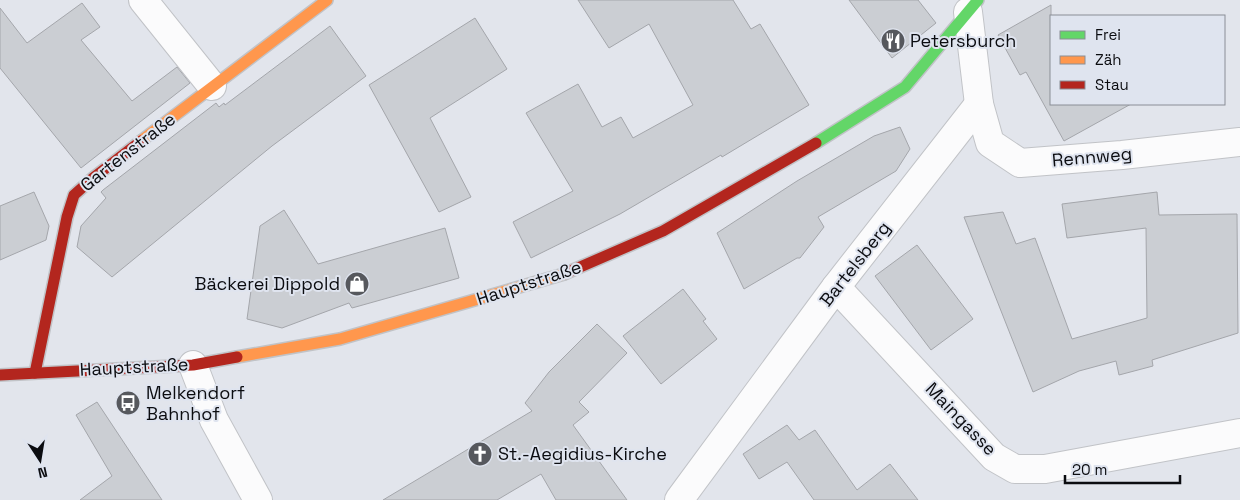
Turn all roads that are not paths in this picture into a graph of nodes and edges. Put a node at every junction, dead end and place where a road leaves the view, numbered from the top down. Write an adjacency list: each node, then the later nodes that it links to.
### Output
1 (143, 0): 4 (street)
2 (327, 0): 4 (street, Gartenstraße)
3 (973, 6): 5 (street); 8 (street, Hauptstraße)
4 (212, 86): 9 (street, Gartenstraße)
5 (979, 104): 6 (street, Rennweg); 7 (street, Bartelsberg)
6 (1240, 142)
7 (836, 286): 11 (street, Maingasse); 13 (street, Bartelsberg)
8 (194, 364): 9 (street, Hauptstraße); 12 (street)
9 (35, 373): 10 (street, Hauptstraße)
10 (0, 376)
11 (1240, 433)
12 (258, 500)
13 (678, 500)

